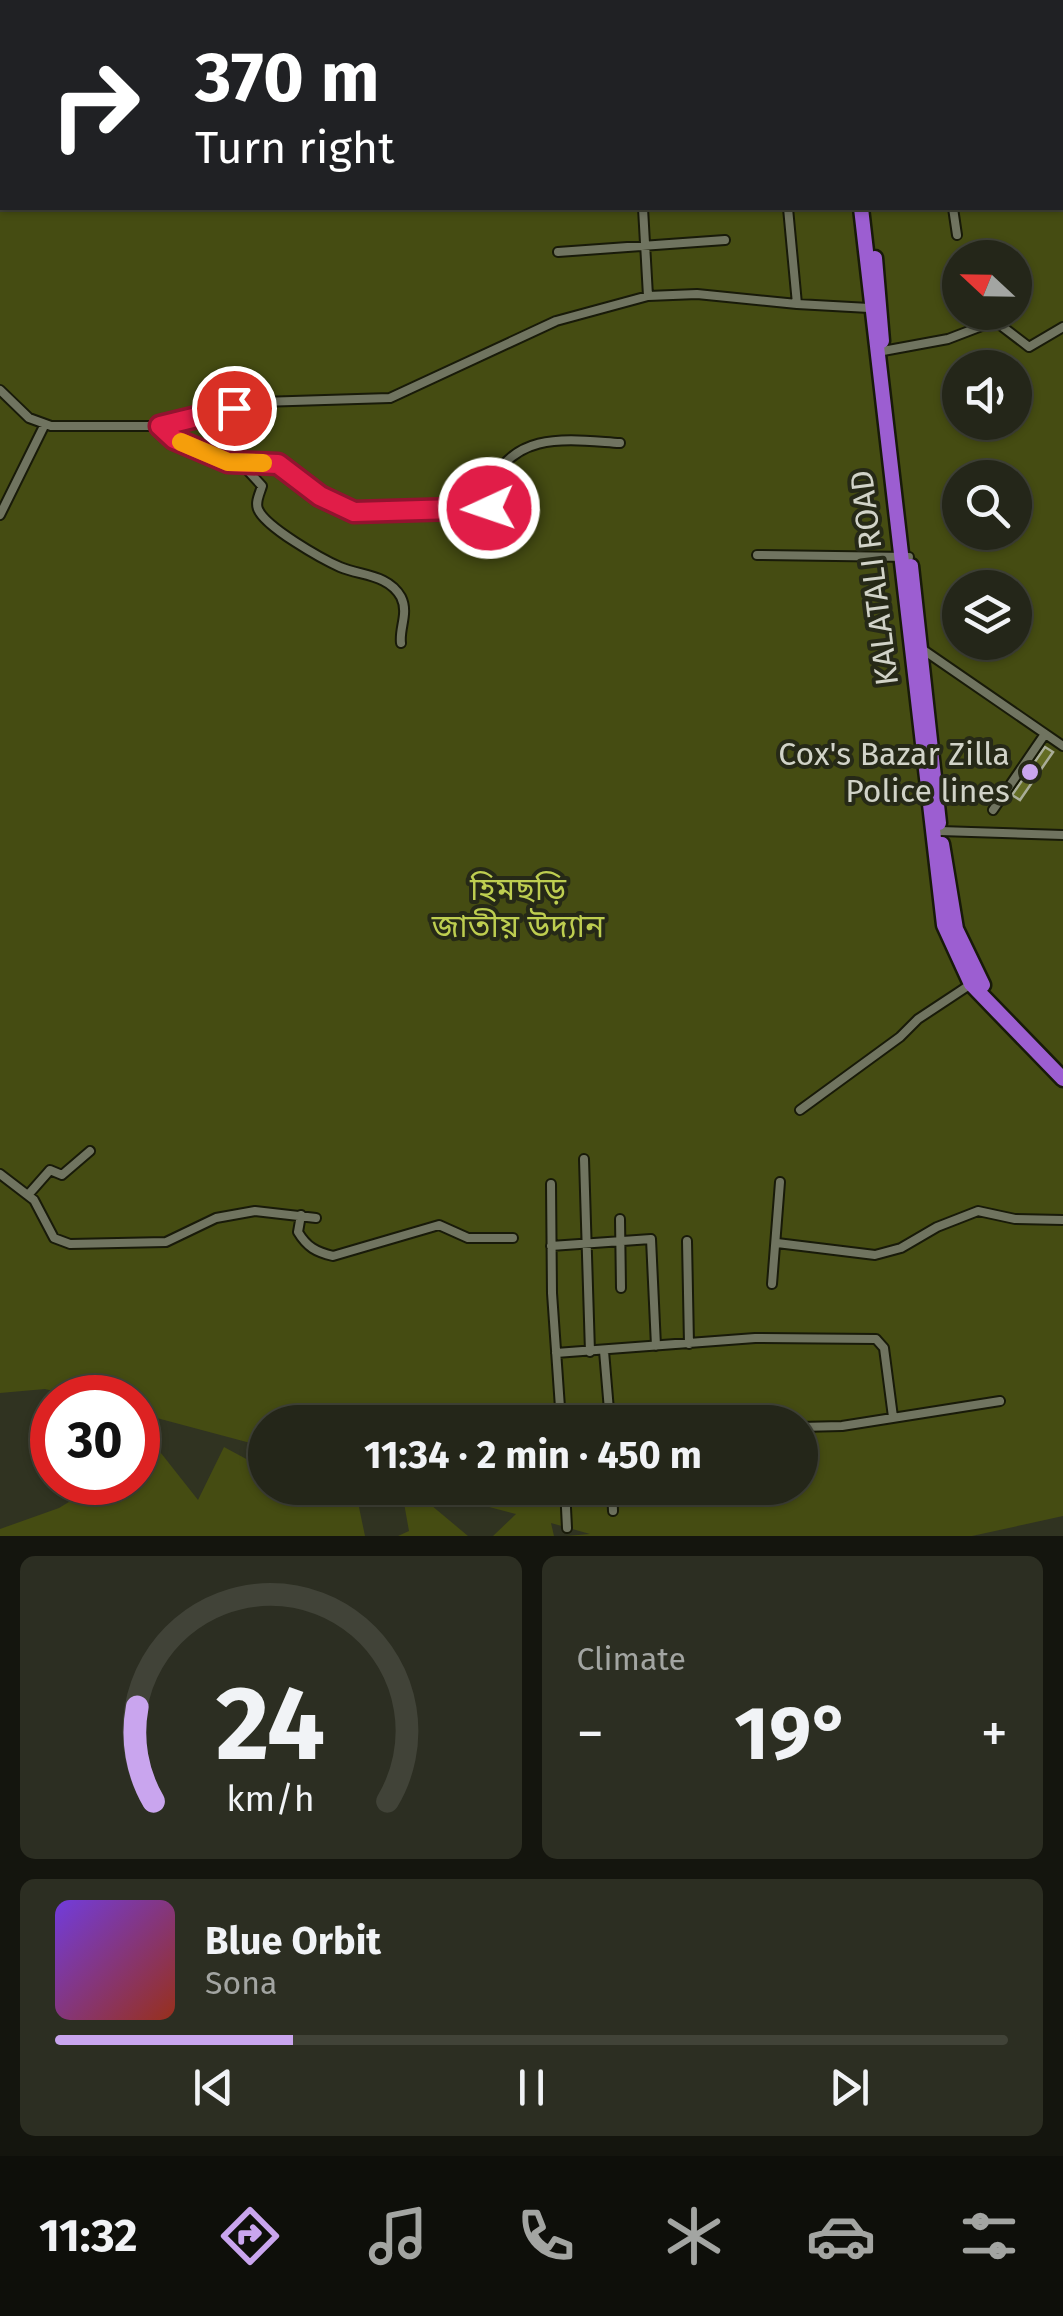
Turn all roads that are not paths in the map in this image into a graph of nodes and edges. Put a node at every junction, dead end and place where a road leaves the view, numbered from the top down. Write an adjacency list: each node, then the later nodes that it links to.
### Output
1 (643, 210): 8 (street)
2 (788, 210): 11 (street)
3 (860, 210): 12 (highway, KALATALI ROAD)
4 (870, 210): 14 (highway, KALATALI ROAD)
5 (954, 210): 6 (street)
6 (957, 235)
7 (725, 240): 8 (street)
8 (645, 247): 9 (street); 10 (street)
9 (558, 252)
10 (648, 296): 11 (street); 17 (street)
11 (796, 304): 12 (street)
12 (870, 308): 22 (highway, KALATALI ROAD)
13 (1063, 328): 14 (street)
14 (883, 350): 22 (highway, KALATALI ROAD)
15 (0, 390): 16 (street)
16 (45, 424): 17 (street); 20 (street)
17 (163, 426): 19 (street)
18 (620, 443): 19 (street)
19 (240, 462): 23 (street)
20 (0, 515)
21 (757, 555): 22 (street)
22 (905, 557): 24 (highway, KALATALI ROAD); 25 (highway, KALATALI ROAD)
23 (401, 643)
24 (922, 649): 25 (highway, KALATALI ROAD); 26 (street)
25 (918, 671): 29 (highway, KALATALI ROAD); 31 (highway, KALATALI ROAD)
26 (1046, 734): 27 (street); 28 (street)
27 (1063, 746)
28 (993, 810)
29 (940, 831): 30 (street); 32 (highway, KALATALI ROAD)
30 (1063, 836)
31 (971, 984): 33 (highway, KALATALI ROAD); 34 (street)
32 (1063, 1065)
33 (1063, 1079)
34 (800, 1110)
35 (90, 1151): 40 (street)
36 (584, 1159): 49 (street)
37 (0, 1174): 40 (street)
38 (780, 1182): 48 (street)
39 (551, 1184): 50 (street)
40 (28, 1194): 41 (street)
41 (301, 1215): 42 (street); 45 (street)
42 (316, 1218)
43 (620, 1218): 46 (street)
44 (1063, 1220): 48 (street)
45 (514, 1238)
46 (620, 1240): 49 (street); 52 (street); 54 (street)
47 (687, 1241): 53 (street)
48 (777, 1242): 51 (street)
49 (586, 1243): 50 (street); 56 (street)
50 (551, 1246): 57 (street)
51 (772, 1284)
52 (621, 1288)
53 (690, 1344): 54 (street); 61 (street)
54 (656, 1346): 55 (street)
55 (604, 1350): 56 (street); 60 (street)
56 (590, 1352): 57 (street)
57 (556, 1353): 59 (street)
58 (1000, 1401): 61 (street)
59 (561, 1405)
60 (609, 1405)
61 (894, 1417): 62 (street)
62 (818, 1427)
63 (566, 1505): 66 (street)
64 (613, 1505): 65 (street)
65 (613, 1511)
66 (567, 1528)

